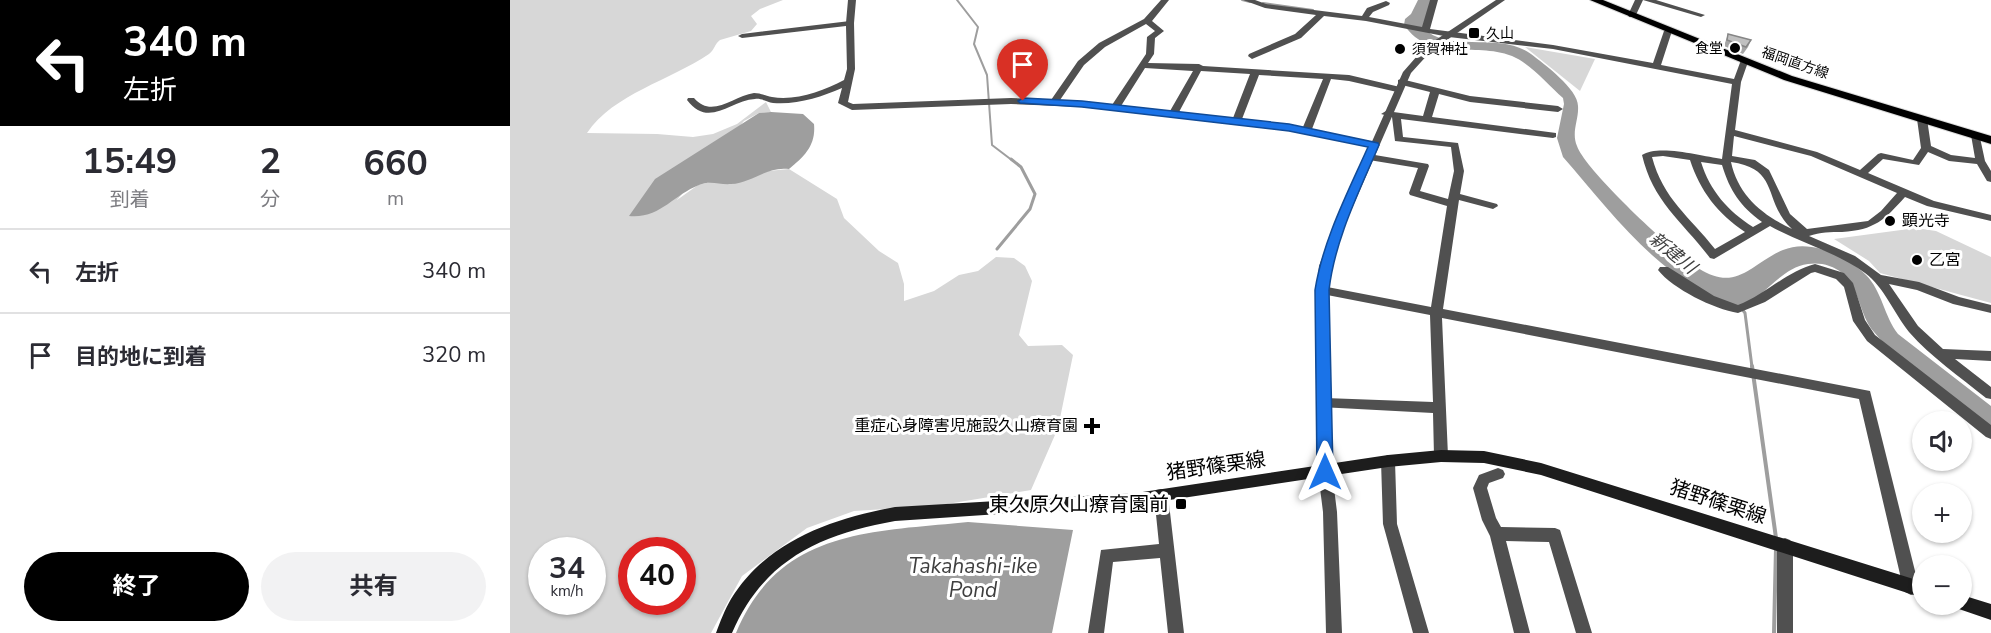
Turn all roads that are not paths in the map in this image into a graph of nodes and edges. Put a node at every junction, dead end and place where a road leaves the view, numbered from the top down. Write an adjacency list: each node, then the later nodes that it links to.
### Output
1 (852, 0): 17 (street)
2 (1165, 0): 16 (street)
3 (1248, 0): 11 (street)
4 (1297, 0): 11 (street)
5 (1434, 0): 18 (street)
6 (1501, 0): 20 (street)
7 (1595, 0): 13 (main road, 福岡直方線)
8 (1639, 0): 13 (street)
9 (1647, 0): 14 (street)
10 (1386, 3): 15 (street)
11 (1292, 9): 12 (street)
12 (1323, 13): 15 (street); 22 (street)
13 (1632, 15): 19 (main road, 福岡直方線)
14 (1701, 15)
15 (1364, 18): 18 (street)
16 (1147, 21): 24 (street); 34 (street)
17 (850, 23): 21 (street); 29 (street)
18 (1425, 31): 20 (street)
19 (1668, 31): 23 (main road, 福岡直方線); 25 (street)
20 (1449, 35): 25 (street); 31 (street)
21 (742, 36)
22 (1251, 56)
23 (1744, 62): 30 (street); 39 (main road, 福岡直方線)
24 (1142, 65): 26 (street); 35 (street)
25 (1656, 66): 30 (street)
26 (1199, 67): 27 (street); 37 (street)
27 (1255, 73): 28 (street); 41 (street)
28 (1329, 76): 31 (street); 42 (street)
29 (848, 81): 33 (street); 34 (street)
30 (1737, 82): 43 (street)
31 (1399, 85): 32 (street); 38 (street)
32 (1435, 91): 36 (street); 40 (street)
33 (691, 100)
34 (1054, 102): 35 (street)
35 (1115, 107): 37 (street)
36 (1558, 109)
37 (1173, 114): 41 (street)
38 (1391, 115): 40 (street); 47 (street); 56 (street)
39 (1922, 118): 45 (main road, 福岡直方線); 48 (street)
40 (1427, 120): 44 (street)
41 (1236, 122): 42 (street)
42 (1307, 130): 47 (street)
43 (1730, 132): 51 (street); 53 (street)
44 (1552, 135)
45 (1976, 135): 46 (main road, 福岡直方線); 52 (street)
46 (1991, 140)
47 (1374, 145): 49 (street)
48 (1926, 148): 52 (street); 53 (street)
49 (1369, 157): 56 (street); 64 (street)
50 (1694, 157): 51 (street); 60 (street); 60 (street)
51 (1726, 161): 59 (street); 61 (street)
52 (1980, 161): 54 (street)
53 (1863, 173): 55 (street)
54 (1991, 179)
55 (1902, 193): 58 (street); 61 (street)
56 (1454, 200): 57 (street); 66 (street)
57 (1493, 206)
58 (1991, 218)
59 (1770, 222): 60 (street); 61 (street)
60 (1753, 232)
61 (1802, 235): 63 (street)
62 (1664, 270): 72 (street)
63 (1876, 278): 65 (street); 67 (street)
64 (1322, 290): 66 (street); 70 (street)
65 (1991, 309)
66 (1436, 314): 71 (street); 81 (street)
67 (1940, 354): 68 (street); 69 (street)
68 (1991, 356)
69 (1991, 394)
70 (1325, 403): 71 (street); 75 (street)
71 (1439, 408): 73 (street)
72 (1991, 433)
73 (1441, 456): 74 (main road, 猪野篠栗線); 79 (main road, 猪野篠栗線)
74 (1388, 461): 75 (main road, 猪野篠栗線); 89 (street)
75 (1325, 472): 77 (main road, 猪野篠栗線); 88 (street)
76 (1498, 474): 78 (street)
77 (1161, 495): 80 (street); 85 (main road, 猪野篠栗線)
78 (1497, 534): 90 (street); 91 (street)
79 (1785, 545): 82 (main road, 猪野篠栗線); 92 (street)
80 (1167, 550): 86 (street); 87 (street)
81 (1912, 569)
82 (1912, 586)
83 (1972, 606): 84 (main road)
84 (1991, 612)
85 (724, 633)
86 (1096, 633)
87 (1176, 633)
88 (1334, 633)
89 (1421, 633)
90 (1522, 633)
91 (1584, 633)
92 (1785, 633)

